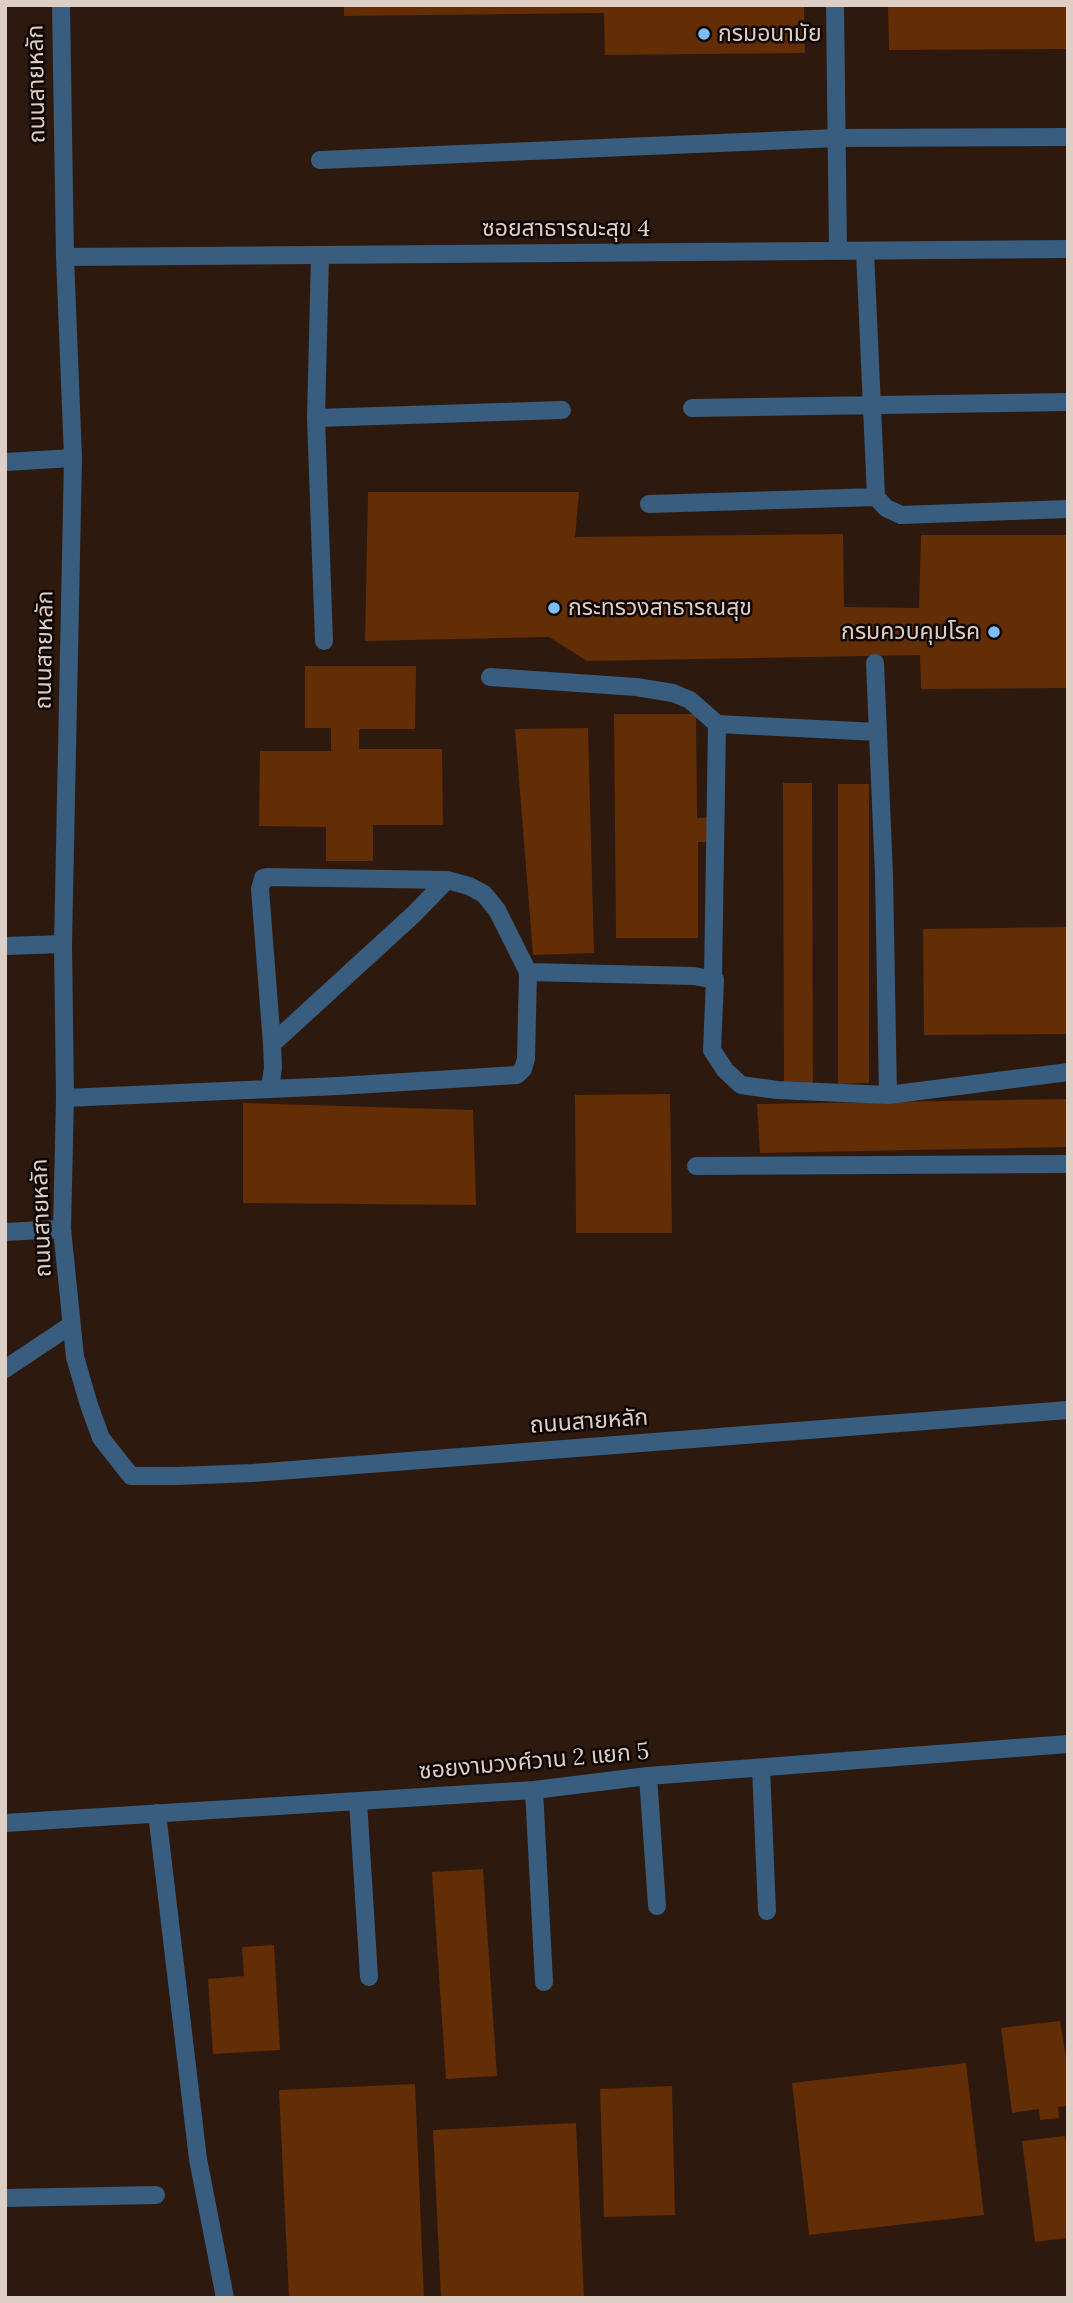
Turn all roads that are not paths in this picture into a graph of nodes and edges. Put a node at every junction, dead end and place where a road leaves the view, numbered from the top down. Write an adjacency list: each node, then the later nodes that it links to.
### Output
1 (61, 5): 10 (street, ถนนสายหลัก)
2 (835, 5): 4 (street)
3 (1068, 137): 4 (street)
4 (837, 138): 5 (street); 7 (street)
5 (320, 160)
6 (1068, 249): 8 (street, ซอยสาธารณะสุข 4)
7 (838, 251): 8 (street, ซอยสาธารณะสุข 4); 9 (street, ซอยสาธารณะสุข 4)
8 (865, 251): 12 (street)
9 (320, 255): 10 (street, ซอยสาธารณะสุข 4); 15 (street)
10 (65, 257): 16 (street, ถนนสายหลัก)
11 (1068, 402): 12 (street)
12 (872, 407): 13 (street); 18 (street)
13 (692, 408)
14 (562, 410): 15 (street)
15 (316, 418): 21 (street)
16 (74, 458): 17 (street); 27 (street, ถนนสายหลัก)
17 (5, 462)
18 (876, 497): 19 (street); 20 (street)
19 (649, 504)
20 (1068, 509)
21 (324, 641)
22 (875, 663): 25 (street)
23 (490, 677): 24 (street)
24 (716, 724): 25 (street); 30 (street)
25 (878, 732): 34 (street)
26 (447, 880): 29 (street); 31 (street); 31 (street)
27 (63, 944): 28 (street); 35 (street, ถนนสายหลัก)
28 (5, 946)
29 (528, 972): 30 (street); 33 (street)
30 (715, 980): 34 (street)
31 (272, 1044): 33 (street)
32 (1068, 1072): 34 (street)
33 (270, 1088): 35 (street)
34 (888, 1095)
35 (65, 1098): 38 (street, ถนนสายหลัก)
36 (1068, 1164): 37 (street)
37 (696, 1166)
38 (62, 1229): 39 (street); 40 (street, ถนนสายหลัก)
39 (5, 1233)
40 (71, 1325): 41 (street); 42 (street, ถนนสายหลัก)
41 (5, 1368)
42 (1068, 1410)
43 (1068, 1744): 44 (street, ซอยงามวงศ์วาน 2 แยก 5)
44 (761, 1768): 45 (street, ซอยงามวงศ์วาน 2 แยก 5); 51 (street)
45 (648, 1776): 46 (street, ซอยงามวงศ์วาน 2 แยก 5); 50 (street)
46 (534, 1790): 47 (street, ซอยงามวงศ์วาน 2 แยก 5); 53 (street)
47 (358, 1801): 48 (street, ซอยงามวงศ์วาน 2 แยก 5); 52 (street)
48 (157, 1813): 49 (street, ซอยงามวงศ์วาน 2 แยก 5); 56 (street)
49 (5, 1823)
50 (657, 1906)
51 (767, 1911)
52 (369, 1977)
53 (544, 1982)
54 (156, 2195): 55 (street)
55 (5, 2197)
56 (225, 2298)

